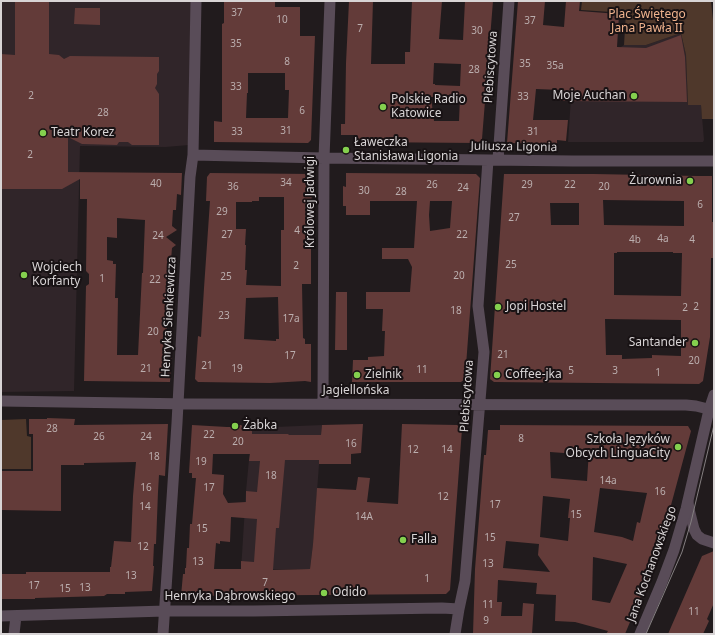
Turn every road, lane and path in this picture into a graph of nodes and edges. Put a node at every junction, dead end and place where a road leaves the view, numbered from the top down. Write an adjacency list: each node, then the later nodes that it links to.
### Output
1 (196, 1): 4 (street, Henryka Sienkiewicza)
2 (330, 1): 5 (street, Królowej Jadwigi)
3 (509, 1): 6 (street, Plebiscytowa)
4 (193, 155): 5 (street, Juliusza Ligonia); 10 (street, Henryka Sienkiewicza)
5 (324, 158): 6 (street, Juliusza Ligonia); 11 (street, Królowej Jadwigi)
6 (493, 160): 7 (street, Juliusza Ligonia); 12 (street, Plebiscytowa)
7 (714, 160)
8 (714, 395): 13 (street, Jana Kochanowskiego)
9 (1, 401): 10 (street, Jagiellońska)
10 (178, 403): 11 (street, Jagiellońska); 17 (street, Henryka Sienkiewicza)
11 (323, 404): 12 (street, Jagiellońska)
12 (480, 404): 13 (street, Jagiellońska); 16 (street, Plebiscytowa)
13 (710, 410): 14 (street, Jana Kochanowskiego)
14 (688, 502): 15 (street); 23 (street, Jana Kochanowskiego)
15 (714, 543)
16 (459, 609): 17 (street, Henryka Dąbrowskiego); 22 (street, Plebiscytowa)
17 (164, 611): 19 (street, Henryka Dąbrowskiego); 21 (street, Henryka Sienkiewicza)
18 (1, 616): 19 (street, Henryka Dąbrowskiego)
19 (16, 616): 20 (street)
20 (14, 634)
21 (163, 634)
22 (455, 634)
23 (640, 634)

